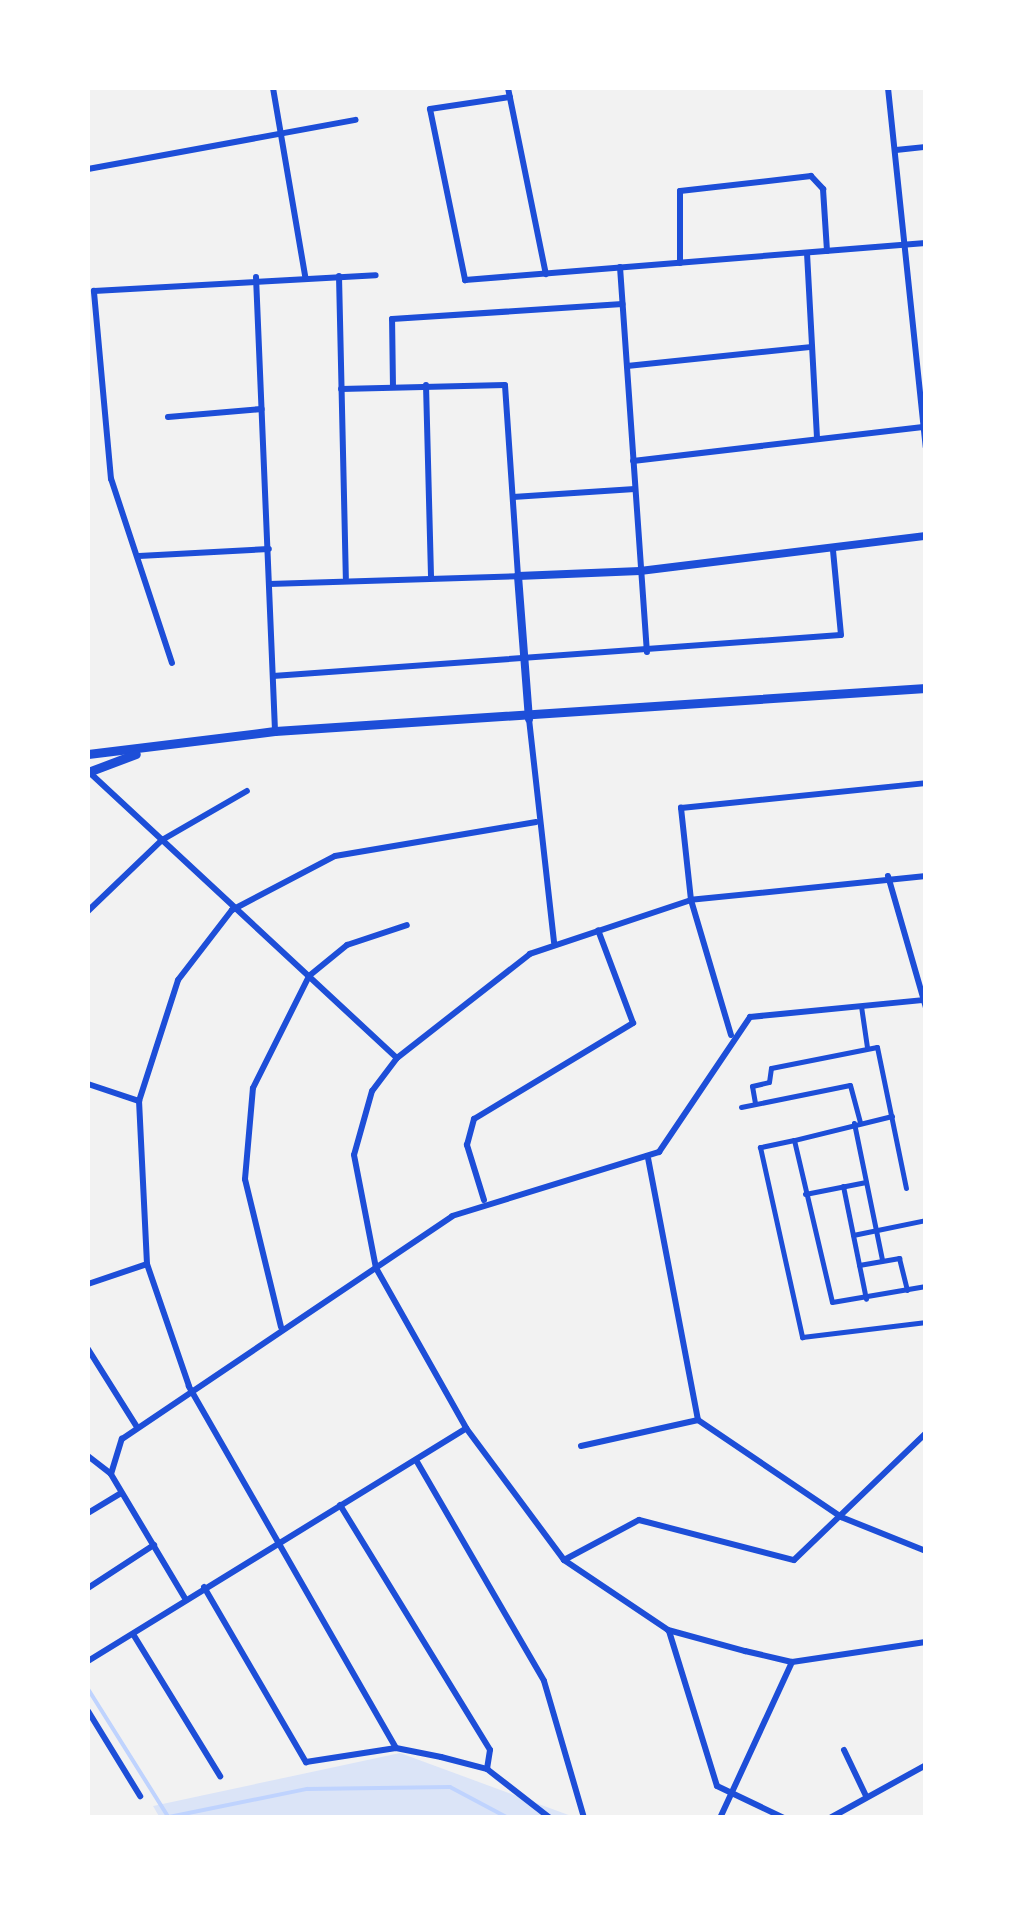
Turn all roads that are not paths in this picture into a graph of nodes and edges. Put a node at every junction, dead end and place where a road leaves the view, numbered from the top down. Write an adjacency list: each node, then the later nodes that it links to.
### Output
1 (273, 88): 6 (street)
2 (508, 88): 4 (street)
3 (888, 88): 8 (street)
4 (510, 97): 16 (street); 16 (street)
5 (356, 120): 6 (street)
6 (285, 132): 9 (street); 18 (street)
7 (926, 146): 8 (street)
8 (896, 150): 11 (street)
9 (88, 169)
10 (926, 243): 11 (street)
11 (906, 245): 12 (street); 29 (street)
12 (827, 251): 13 (street); 14 (street)
13 (807, 253): 14 (street); 22 (street)
14 (680, 263): 15 (street)
15 (620, 268): 16 (street); 21 (street)
16 (546, 274)
17 (256, 276): 18 (street); 27 (street); 38 (street)
18 (305, 276): 19 (street)
19 (339, 276): 20 (street); 26 (street)
20 (376, 276)
21 (623, 304): 23 (street); 25 (street)
22 (812, 347): 23 (street); 30 (street)
23 (627, 366): 32 (street)
24 (426, 385): 25 (street); 34 (street); 40 (street)
25 (393, 387): 26 (street)
26 (341, 389): 42 (street)
27 (262, 408): 28 (street); 36 (street)
28 (168, 417)
29 (923, 427): 30 (street); 31 (street)
30 (818, 439): 32 (street)
31 (926, 447)
32 (633, 461): 33 (street)
33 (635, 490): 34 (street); 39 (street)
34 (512, 496): 41 (street)
35 (926, 536): 37 (street)
36 (269, 549): 38 (street); 43 (street)
37 (833, 551): 39 (street); 44 (street)
38 (139, 556): 46 (street)
39 (640, 571): 41 (street); 44 (street)
40 (432, 576): 41 (street); 42 (street)
41 (518, 576): 45 (street)
42 (346, 578): 43 (street)
43 (270, 584): 47 (street)
44 (646, 652): 45 (street)
45 (528, 659): 47 (street); 49 (street)
46 (172, 663)
47 (273, 676): 50 (street)
48 (926, 688): 49 (main road)
49 (529, 719): 50 (main road); 58 (street)
50 (275, 731): 52 (main road)
51 (88, 743): 54 (main road)
52 (144, 751): 54 (main road); 55 (main road)
53 (88, 754): 54 (main road)
54 (110, 754)
55 (88, 772): 59 (street)
56 (926, 784): 62 (street)
57 (246, 791): 59 (street)
58 (536, 822): 63 (street); 67 (street)
59 (162, 840): 63 (street); 64 (street)
60 (888, 876): 61 (street); 62 (street); 70 (street)
61 (926, 876)
62 (691, 900): 66 (street); 71 (street)
63 (232, 910): 68 (street); 75 (street)
64 (88, 911)
65 (406, 925): 68 (street)
66 (598, 930): 67 (street); 86 (street)
67 (554, 943): 73 (street)
68 (308, 976): 73 (street); 99 (street)
69 (861, 1004): 70 (street); 71 (street); 72 (street)
70 (924, 1004)
71 (732, 1036): 81 (street)
72 (867, 1047): 76 (street); 78 (street)
73 (397, 1058): 93 (street)
74 (88, 1084): 75 (street)
75 (139, 1101): 91 (street)
76 (755, 1104): 77 (street); 79 (street)
77 (741, 1107)
78 (892, 1116): 79 (street); 84 (street)
79 (857, 1123): 80 (street); 82 (street)
80 (794, 1140): 85 (street); 98 (street)
81 (648, 1159): 86 (street); 102 (street)
82 (866, 1182): 83 (street); 88 (street)
83 (843, 1186): 85 (street); 89 (street)
84 (906, 1188)
85 (805, 1194): 97 (street)
86 (484, 1200): 93 (street)
87 (926, 1220): 88 (street)
88 (876, 1230): 89 (street); 90 (street)
89 (853, 1234): 92 (street)
90 (882, 1260): 92 (street); 96 (street)
91 (147, 1264): 94 (street); 101 (street)
92 (859, 1264): 97 (street)
93 (376, 1268): 99 (street); 104 (street)
94 (88, 1284)
95 (926, 1286): 96 (street)
96 (907, 1290): 97 (street)
97 (866, 1298)
98 (926, 1322)
99 (282, 1327): 101 (street)
100 (88, 1349): 103 (street)
101 (189, 1386): 103 (street); 115 (street)
102 (698, 1420): 106 (street); 113 (street)
103 (137, 1427): 109 (street)
104 (466, 1428): 108 (street); 117 (street)
105 (926, 1433): 113 (street)
106 (582, 1446)
107 (88, 1456): 109 (street)
108 (416, 1460): 111 (street); 136 (street)
109 (111, 1474): 110 (street)
110 (120, 1494): 112 (street); 114 (street)
111 (340, 1505): 115 (street); 130 (street)
112 (88, 1513)
113 (841, 1517): 116 (street); 117 (street)
114 (154, 1544): 118 (street); 120 (street)
115 (273, 1546): 119 (street); 127 (street)
116 (926, 1552)
117 (564, 1560): 121 (street)
118 (88, 1588)
119 (204, 1588): 120 (street); 127 (street)
120 (186, 1600): 122 (street)
121 (668, 1630): 125 (street); 132 (street)
122 (133, 1634): 124 (street); 131 (street)
123 (926, 1642): 125 (street)
124 (88, 1658)
125 (792, 1662): 132 (street)
126 (88, 1712): 133 (street)
127 (396, 1748): 130 (street)
128 (844, 1750): 134 (street)
129 (926, 1766): 134 (street)
130 (487, 1769): 135 (street)
131 (220, 1776)
132 (730, 1795): 137 (street); 138 (street)
133 (140, 1796)
134 (866, 1796): 139 (street)
135 (550, 1818)
136 (584, 1818)
137 (720, 1818)
138 (784, 1818)
139 (830, 1818)

